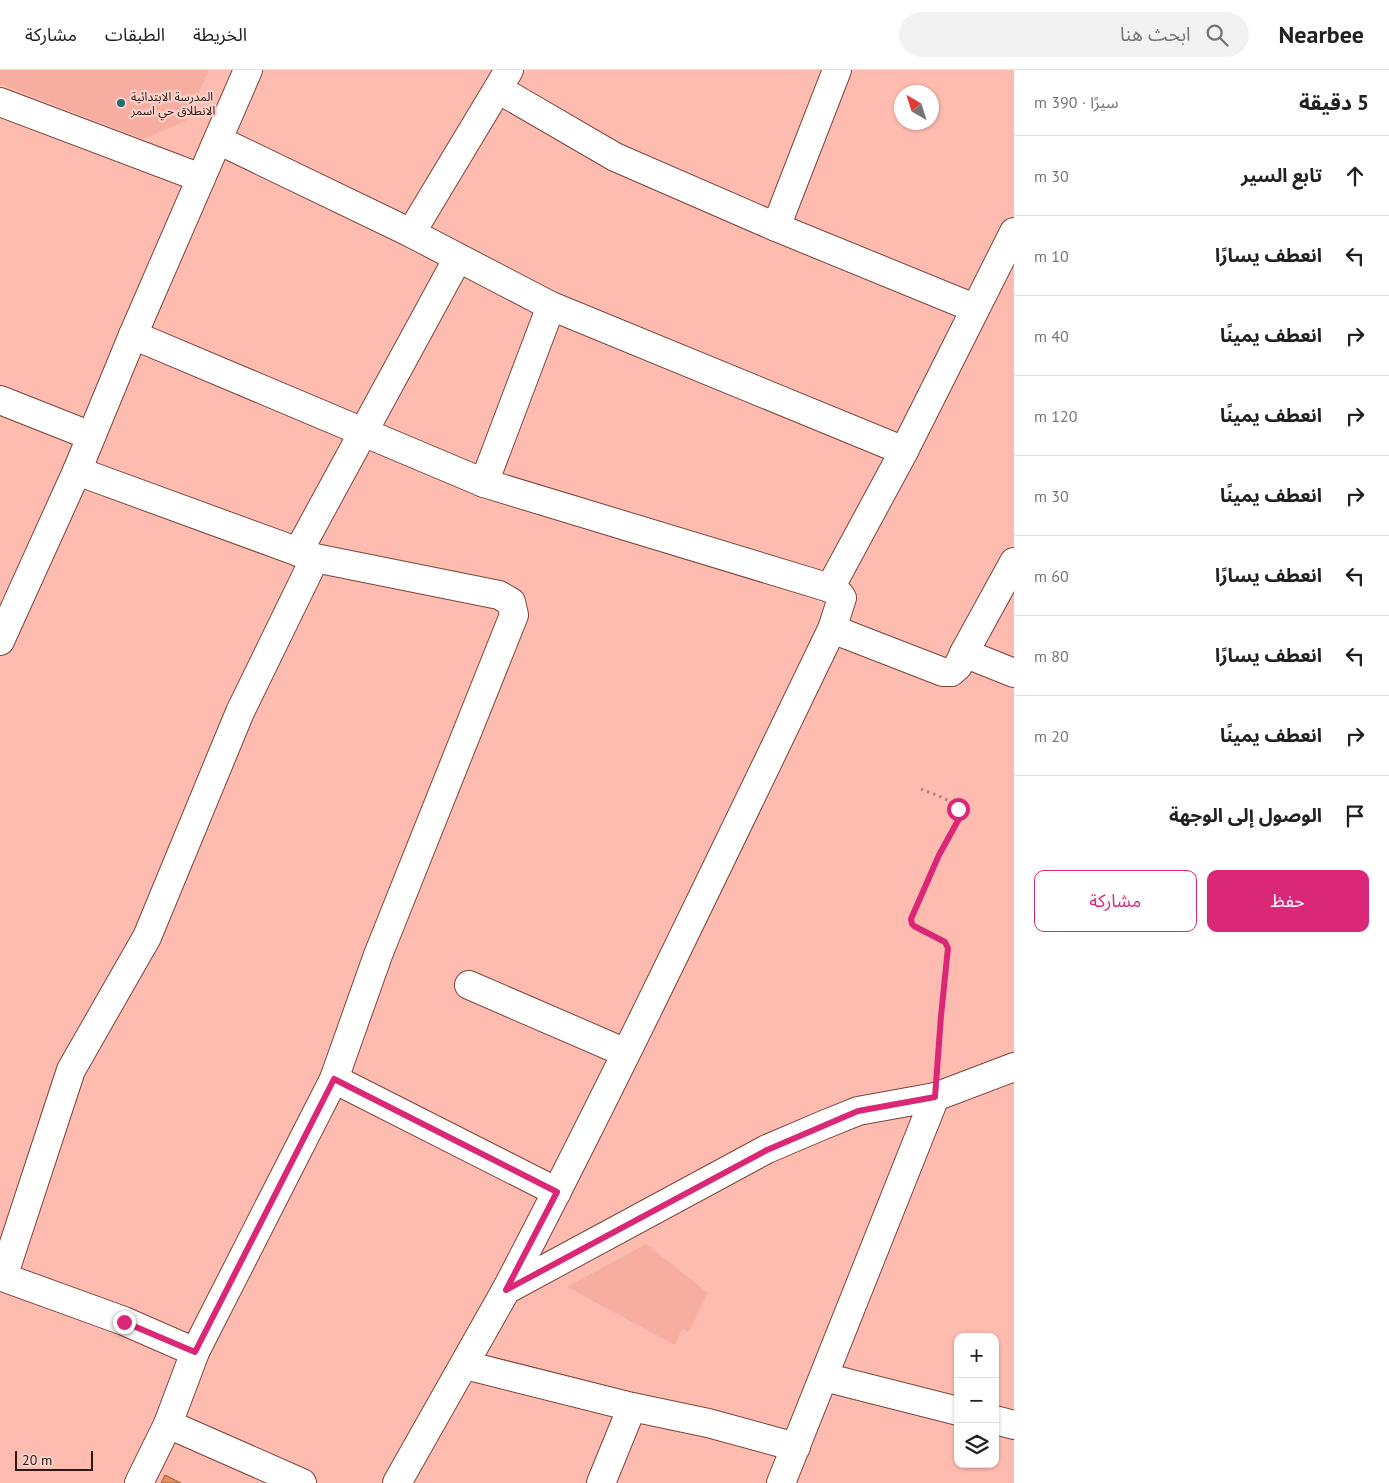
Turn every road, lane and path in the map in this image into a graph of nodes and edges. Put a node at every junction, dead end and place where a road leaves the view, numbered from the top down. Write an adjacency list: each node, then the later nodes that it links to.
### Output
1 (248, 70): 5 (street)
2 (837, 70): 7 (street)
3 (504, 80): 7 (street); 8 (street)
4 (0, 102): 6 (street)
5 (218, 140): 6 (street); 8 (street)
6 (201, 178): 13 (street)
7 (776, 227): 12 (street)
8 (411, 233): 10 (street)
9 (1013, 236): 12 (street)
10 (458, 258): 11 (street); 15 (street)
11 (551, 306): 17 (street); 19 (street)
12 (974, 308): 17 (street)
13 (133, 335): 15 (street); 16 (street)
14 (0, 400): 16 (street)
15 (363, 432): 19 (street); 20 (street)
16 (91, 436): 18 (street)
17 (904, 452): 22 (street)
18 (77, 471): 20 (street); 24 (street)
19 (484, 483): 22 (street)
20 (307, 555): 31 (street); 34 (street)
21 (1014, 562): 25 (street)
22 (830, 588): 23 (street)
23 (832, 629): 25 (street); 29 (street)
24 (1, 635)
25 (964, 653): 26 (street)
26 (1014, 673)
27 (921, 789): 32 (path)
28 (469, 985): 29 (street)
29 (626, 1053): 33 (street)
30 (1014, 1067): 32 (street)
31 (334, 1079): 33 (street); 36 (street)
32 (935, 1097): 35 (street); 38 (street)
33 (557, 1192): 35 (street)
34 (1, 1276): 36 (street)
35 (506, 1290): 37 (street)
36 (195, 1352): 42 (street)
37 (465, 1365): 39 (street); 47 (street)
38 (824, 1377): 40 (street); 44 (street)
39 (632, 1407): 44 (street); 48 (street)
40 (954, 1410)
41 (999, 1421): 43 (street)
42 (168, 1424): 45 (street); 46 (street)
43 (1014, 1425)
44 (796, 1447): 49 (street)
45 (139, 1483)
46 (302, 1483)
47 (397, 1483)
48 (601, 1483)
49 (781, 1483)

